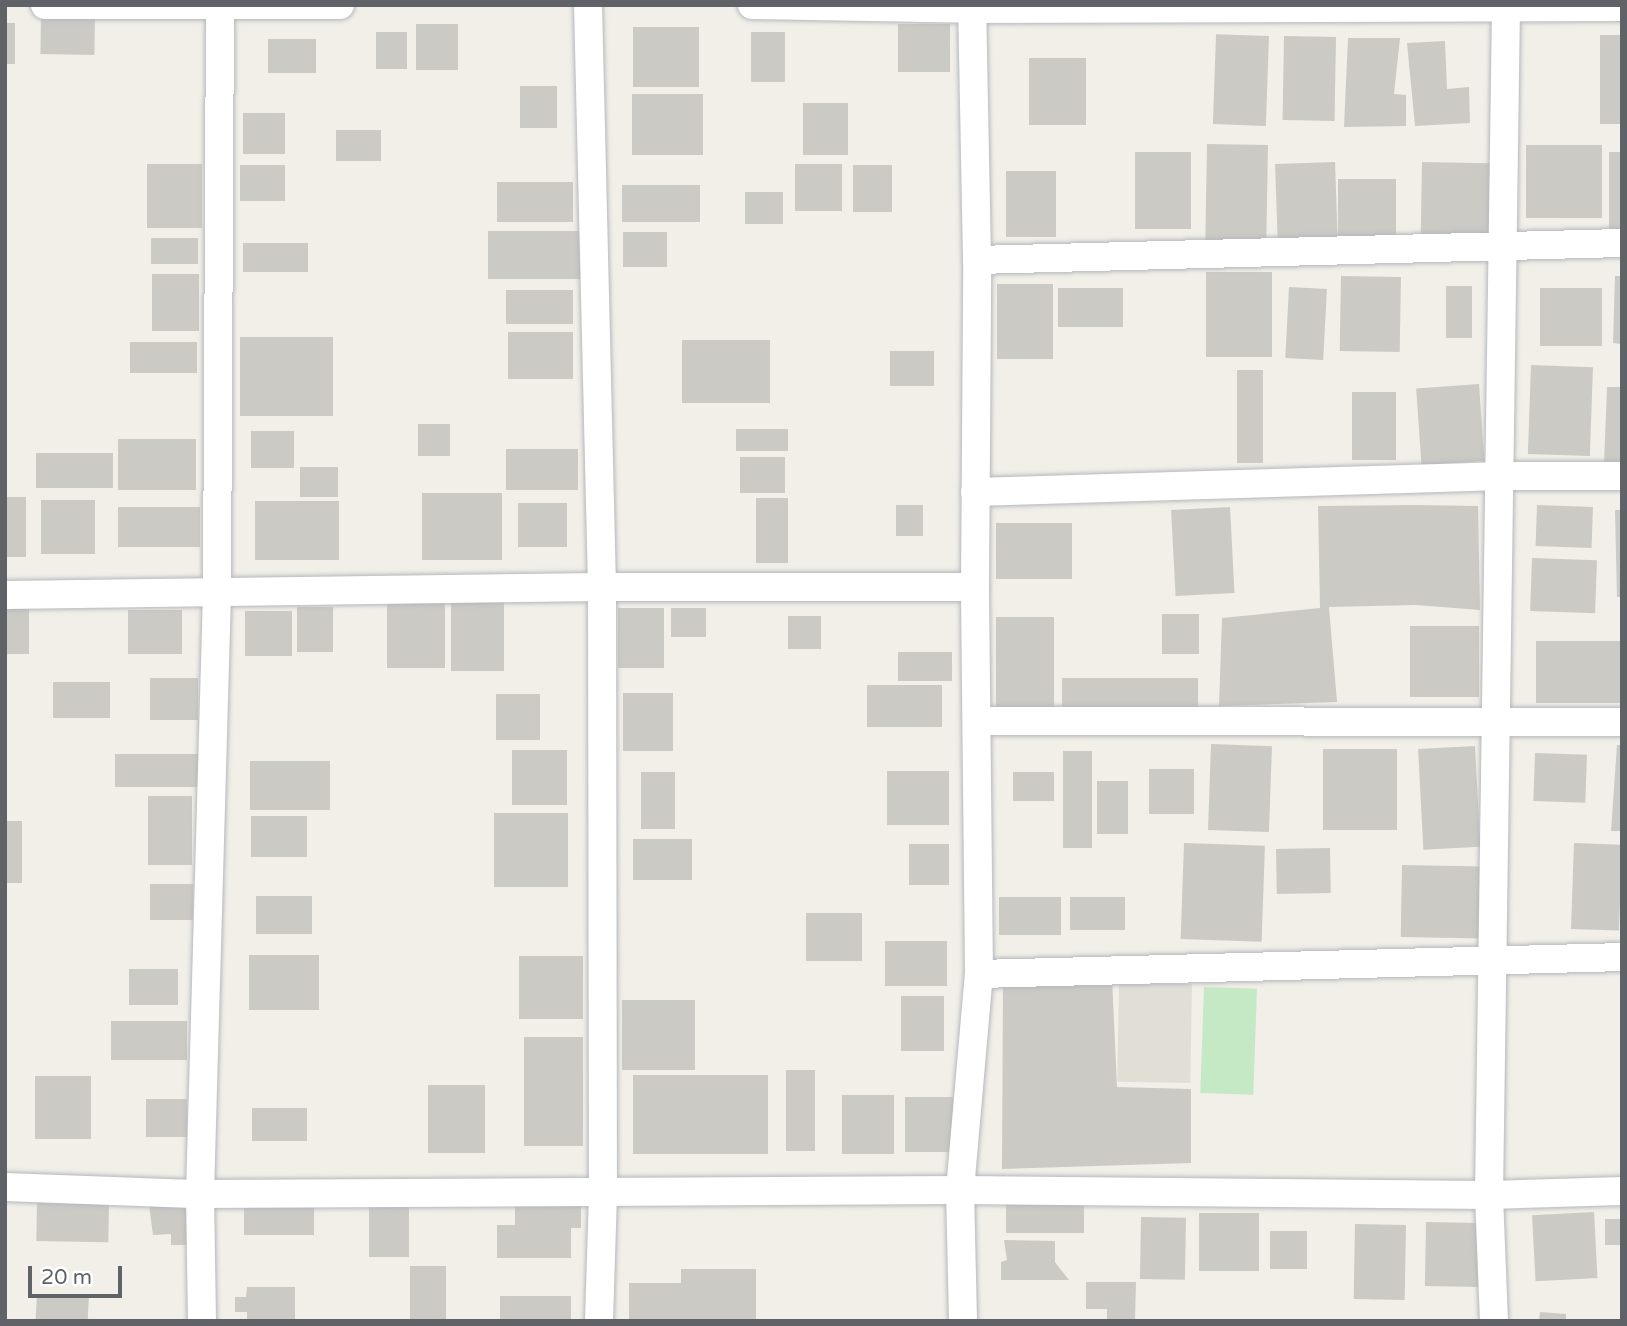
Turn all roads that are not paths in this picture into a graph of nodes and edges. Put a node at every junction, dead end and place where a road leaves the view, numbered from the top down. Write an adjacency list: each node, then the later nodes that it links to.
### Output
1 (45, 5): 5 (street)
2 (340, 5): 5 (street)
3 (588, 5): 15 (street)
4 (752, 5): 7 (street)
5 (220, 6): 17 (street)
6 (1506, 6): 7 (street); 8 (street); 10 (street)
7 (972, 7): 11 (street)
8 (1622, 7)
9 (1622, 243): 10 (street)
10 (1504, 244): 11 (street); 12 (street)
11 (978, 260): 14 (street)
12 (1501, 475): 13 (street); 14 (street); 21 (street)
13 (1622, 476)
14 (975, 492): 16 (street)
15 (602, 587): 16 (street); 17 (street); 29 (street)
16 (975, 587): 19 (street)
17 (217, 593): 18 (street); 28 (street)
18 (5, 595)
19 (977, 721): 21 (street); 24 (street)
20 (1622, 722): 21 (street)
21 (1498, 724): 23 (street)
22 (1622, 957): 23 (street)
23 (1493, 960): 24 (street); 30 (street)
24 (979, 974): 26 (street)
25 (5, 1187): 28 (street)
26 (960, 1190): 29 (street); 30 (street); 33 (street)
27 (1622, 1191): 30 (street)
28 (200, 1194): 29 (street); 31 (street)
29 (603, 1194): 32 (street)
30 (1489, 1195): 34 (street)
31 (202, 1321)
32 (599, 1321)
33 (963, 1321)
34 (1494, 1321)

